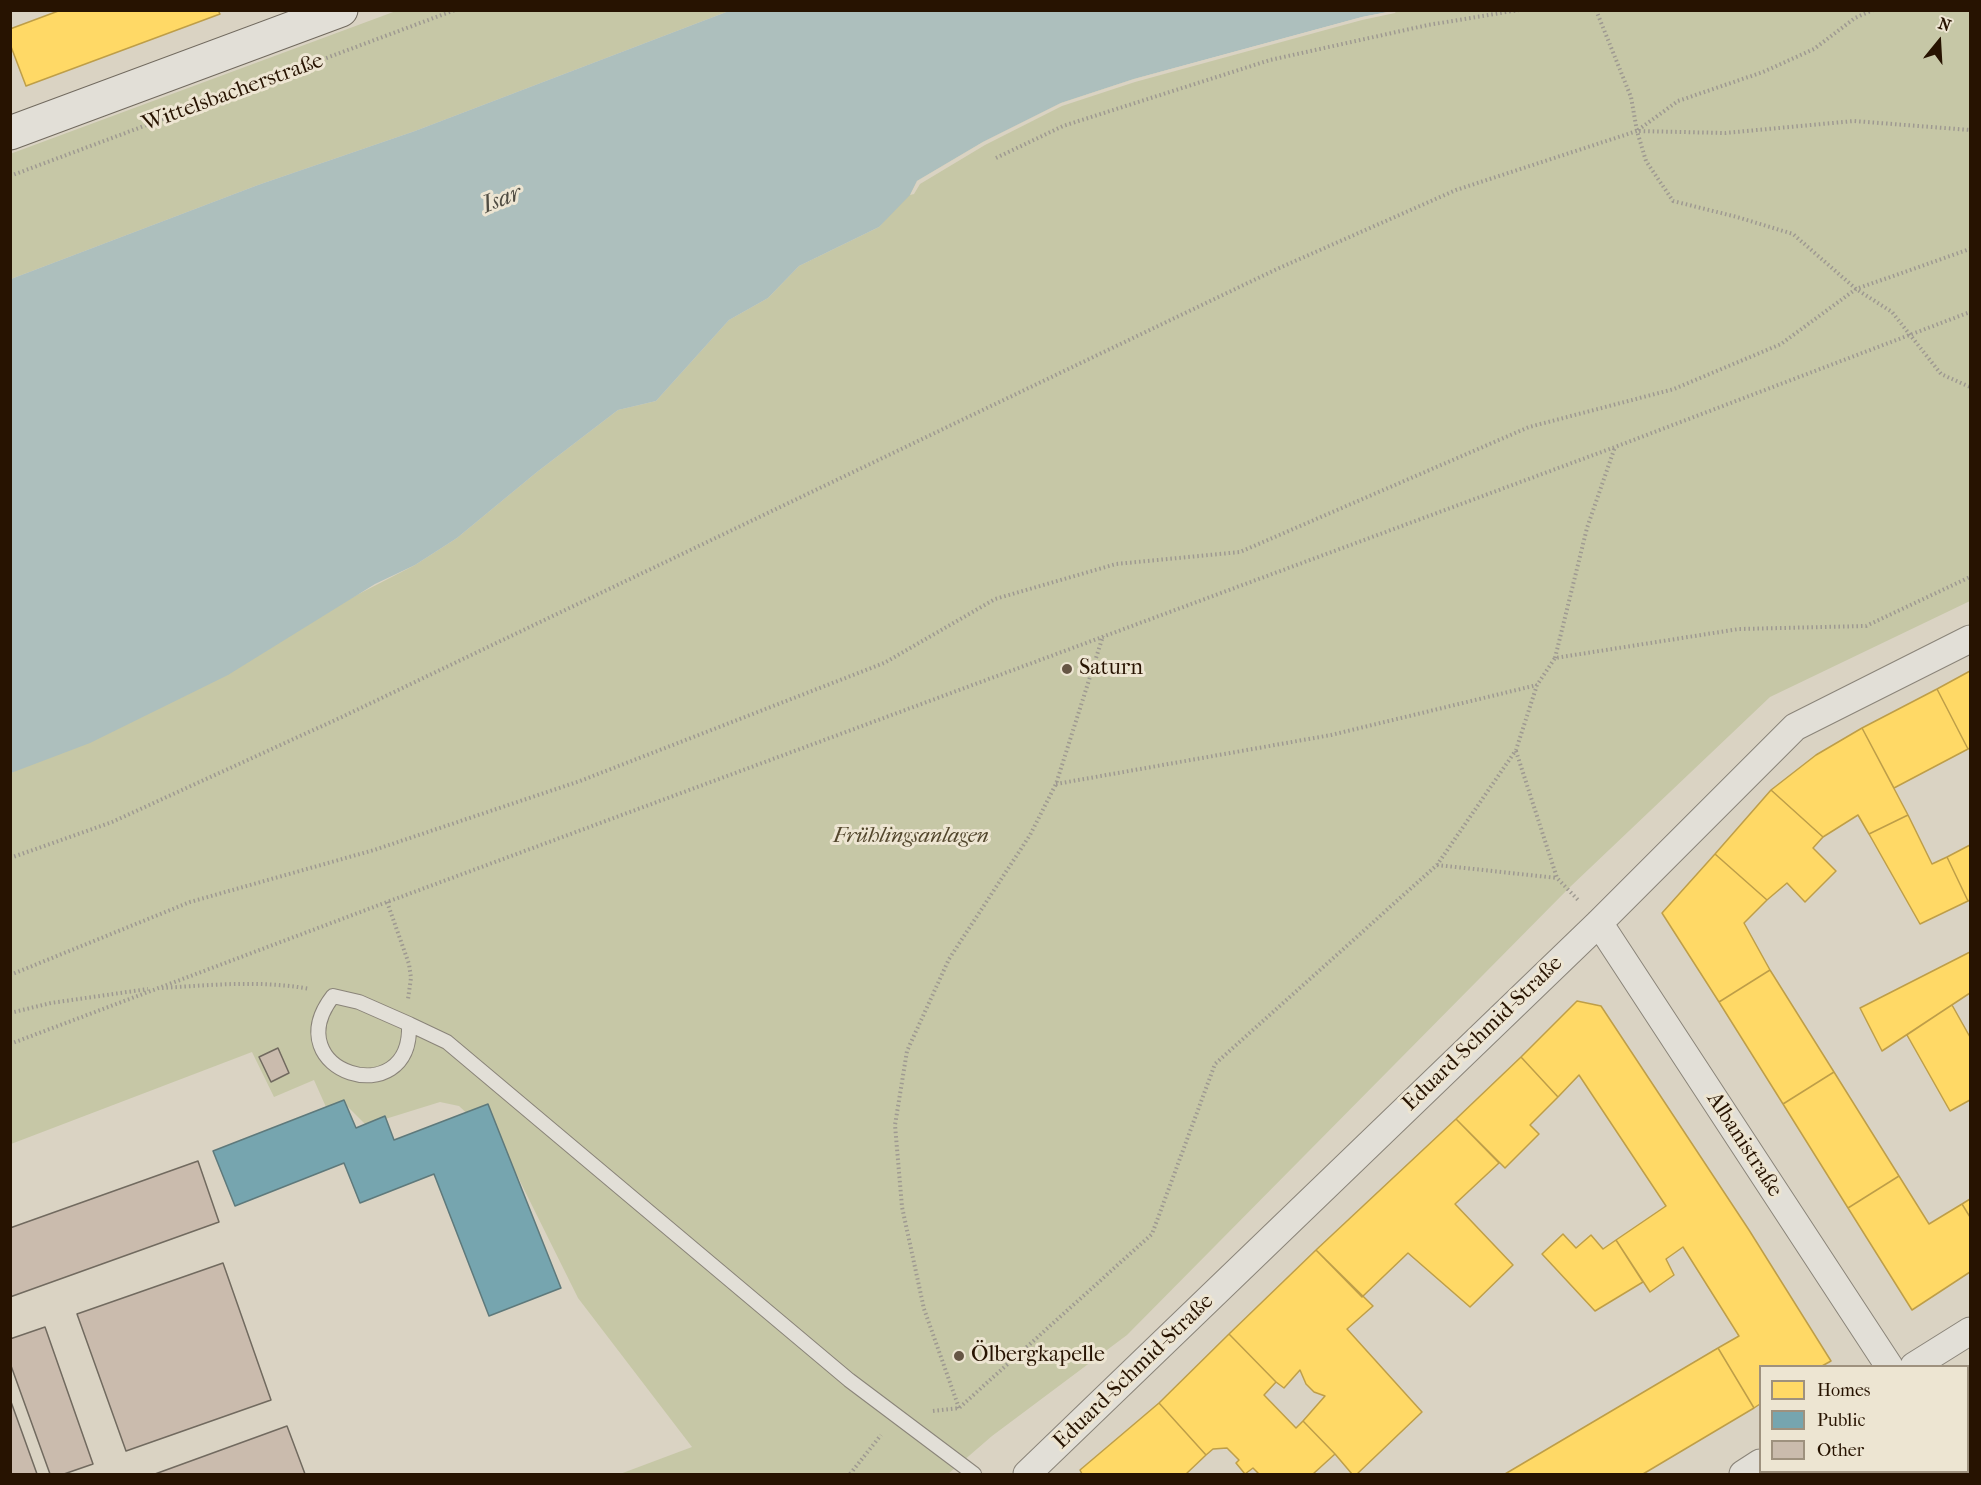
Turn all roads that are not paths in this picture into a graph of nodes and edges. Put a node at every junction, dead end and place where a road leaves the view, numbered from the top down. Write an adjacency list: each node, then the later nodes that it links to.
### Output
1 (340, 10): 2 (main road, Wittelsbacherstraße)
2 (10, 133)
3 (1971, 639): 4 (street, Eduard-Schmid-Straße)
4 (1599, 923): 7 (street, Albanistraße); 11 (street, Eduard-Schmid-Straße)
5 (404, 1022): 5 (lane); 10 (lane)
6 (1971, 1331): 8 (street)
7 (1888, 1365)
8 (1916, 1365)
9 (1759, 1464): 12 (street)
10 (974, 1474)
11 (1027, 1474)
12 (1743, 1474)

